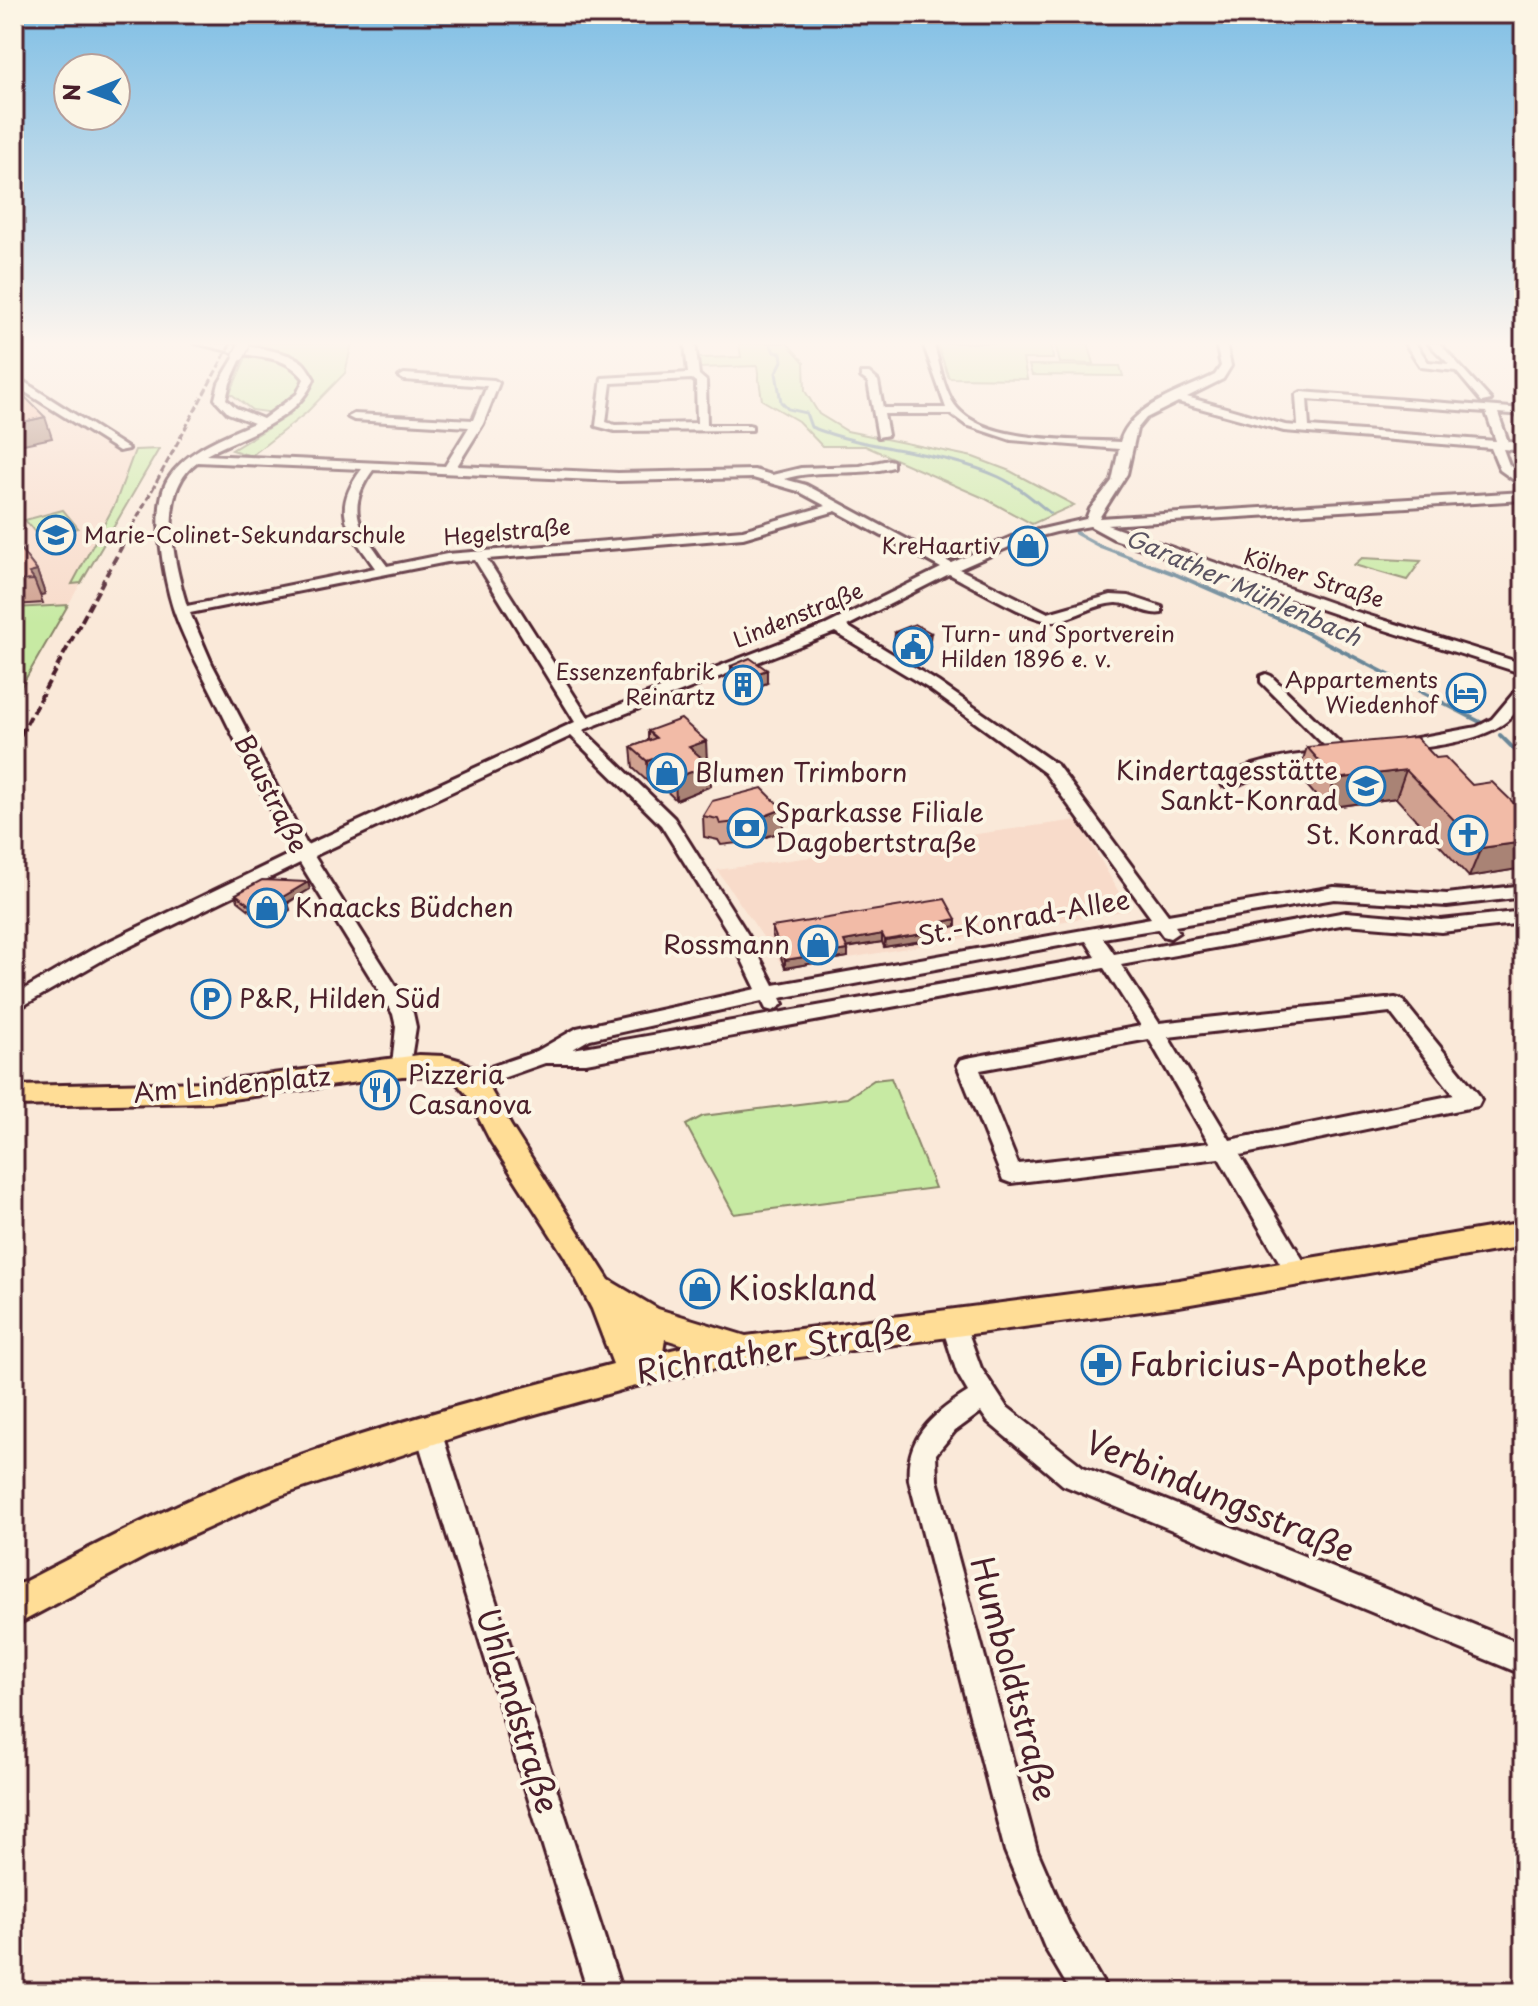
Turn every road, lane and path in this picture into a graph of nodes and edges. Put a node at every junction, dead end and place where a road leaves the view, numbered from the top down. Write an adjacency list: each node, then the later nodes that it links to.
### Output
1 (103, 437): 13 (street)
2 (235, 437): 14 (street, Baustraße)
3 (469, 437): 17 (street)
4 (615, 437): 10 (street)
5 (1017, 437): 11 (street)
6 (1127, 437): 11 (street)
7 (1397, 437): 9 (street)
8 (1497, 437): 9 (street)
9 (1500, 445): 12 (street); 19 (street)
10 (614, 446)
11 (1124, 446): 22 (street)
12 (1524, 447)
13 (123, 449)
14 (195, 458): 16 (street); 27 (street, Baustraße)
15 (889, 464): 18 (street)
16 (370, 466): 17 (street); 25 (street)
17 (449, 469): 18 (street)
18 (773, 479): 21 (street)
19 (1524, 483)
20 (1524, 496): 22 (street, Lindenstraße)
21 (836, 507): 23 (street, Hegelstraße); 24 (street)
22 (1092, 522): 24 (street, Lindenstraße); 29 (street, Kölner Straße)
23 (479, 556): 25 (street, Hegelstraße); 32 (street)
24 (950, 568): 26 (street); 28 (street, Lindenstraße)
25 (382, 569): 27 (street, Hegelstraße)
26 (1157, 610)
27 (181, 611): 35 (street, Baustraße)
28 (836, 626): 32 (street, Lindenstraße); 39 (street)
29 (1524, 669)
30 (1266, 679): 33 (street)
31 (1524, 690): 33 (street)
32 (578, 726): 35 (street, Lindenstraße); 43 (street)
33 (1359, 753): 34 (street)
34 (1229, 782)
35 (302, 854): 44 (street); 48 (street, Baustraße)
36 (1524, 891): 37 (street, St.-Konrad-Allee)
37 (1496, 895): 38 (street); 39 (street, St.-Konrad-Allee)
38 (1521, 921): 41 (street, St.-Konrad-Allee)
39 (1163, 922): 40 (street, St.-Konrad-Allee); 41 (street)
40 (1091, 934): 42 (street); 43 (street, St.-Konrad-Allee)
41 (1179, 947): 42 (street, St.-Konrad-Allee)
42 (1110, 960): 45 (street, St.-Konrad-Allee); 46 (street)
43 (768, 993): 45 (street); 47 (street, St.-Konrad-Allee)
44 (14, 1004)
45 (780, 1020): 47 (street, St.-Konrad-Allee)
46 (1154, 1031): 51 (street); 51 (street); 51 (street)
47 (544, 1056): 49 (street, St.-Konrad-Allee)
48 (402, 1066): 49 (main road); 50 (main road, Am Lindenplatz)
49 (471, 1081): 54 (main road)
50 (14, 1096)
51 (1226, 1149): 53 (street)
52 (1524, 1234): 53 (main road, Richrather Straße)
53 (1300, 1275): 56 (main road, Richrather Straße)
54 (601, 1290): 55 (main road); 58 (main road)
55 (648, 1320): 57 (main road); 58 (main road)
56 (953, 1323): 57 (main road, Richrather Straße); 59 (street, Verbindungsstraße)
57 (753, 1350): 58 (main road, Richrather Straße)
58 (632, 1373): 60 (main road, Richrather Straße)
59 (984, 1396): 62 (street, Verbindungsstraße); 64 (street, Humboldtstraße)
60 (428, 1431): 61 (main road, Richrather Straße); 63 (street, Uhlandstraße)
61 (14, 1607)
62 (1524, 1660)
63 (605, 1992)
64 (1091, 1992)

